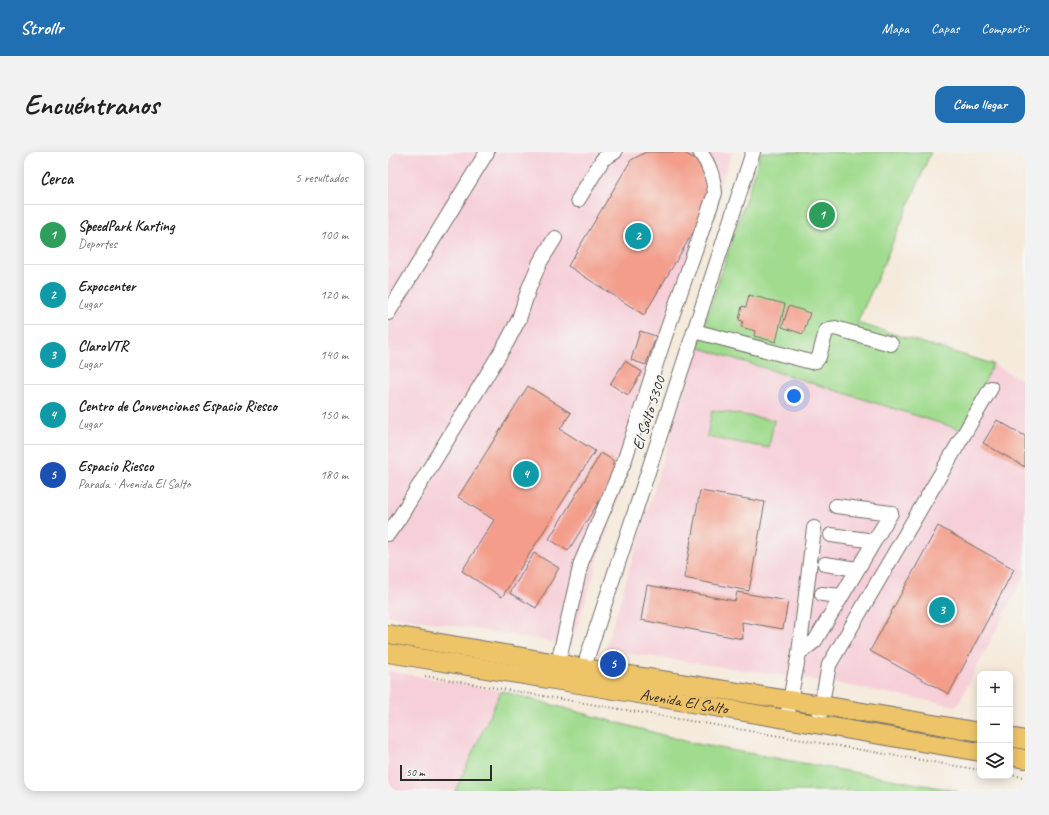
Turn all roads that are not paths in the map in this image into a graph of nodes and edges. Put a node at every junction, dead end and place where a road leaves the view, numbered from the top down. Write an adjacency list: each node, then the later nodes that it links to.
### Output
1 (487, 152): 7 (lane)
2 (615, 152): 5 (lane)
3 (700, 152): 23 (lane)
4 (753, 152): 8 (lane, El Salto 5300)
5 (578, 200)
6 (555, 238): 13 (lane)
7 (388, 313)
8 (694, 331): 9 (lane); 24 (lane, El Salto 5300)
9 (891, 344)
10 (990, 388): 26 (lane)
11 (836, 506): 15 (lane)
12 (814, 528): 22 (lane)
13 (388, 534)
14 (831, 535): 15 (lane)
15 (874, 541): 17 (lane)
16 (825, 564): 17 (lane)
17 (857, 569): 19 (lane)
18 (822, 594): 19 (lane)
19 (841, 596): 22 (lane)
20 (388, 634): 23 (main road, Avenida El Salto)
21 (388, 653): 23 (main road, Avenida El Salto)
22 (800, 653): 25 (lane)
23 (556, 671): 24 (main road, Avenida El Salto)
24 (581, 676): 25 (main road, Avenida El Salto); 27 (main road, Avenida El Salto)
25 (790, 700): 26 (main road, Avenida El Salto); 27 (lane)
26 (821, 705): 28 (lane); 29 (main road, Avenida El Salto)
27 (787, 719): 28 (main road, Avenida El Salto)
28 (818, 724): 32 (main road, Avenida El Salto)
29 (977, 731)
30 (1013, 738): 31 (main road)
31 (1025, 740)
32 (977, 751)
33 (1013, 756): 34 (main road)
34 (1025, 758)

